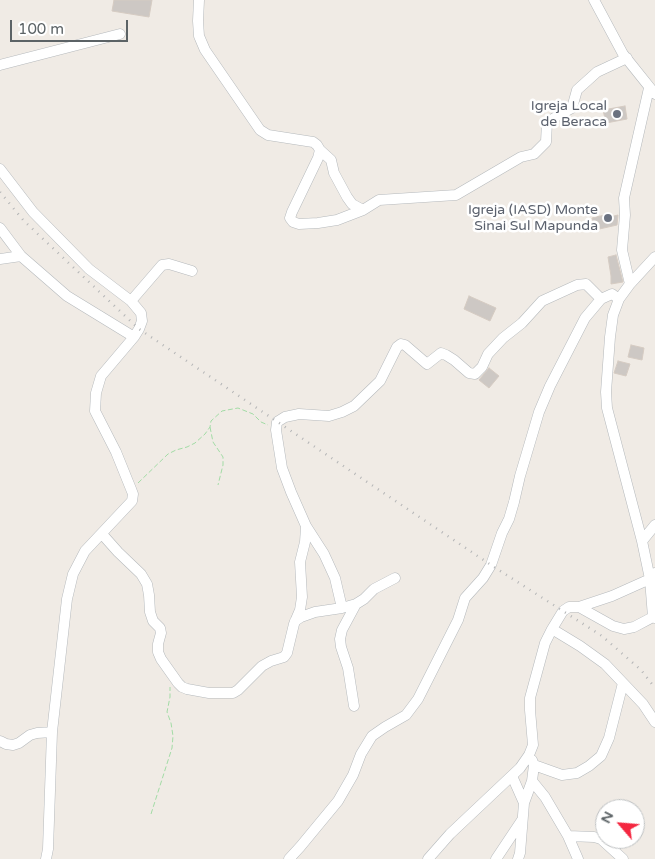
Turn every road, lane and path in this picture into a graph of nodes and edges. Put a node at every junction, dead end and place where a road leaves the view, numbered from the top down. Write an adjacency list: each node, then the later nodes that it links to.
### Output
1 (199, 0): 7 (street)
2 (594, 0): 4 (street)
3 (120, 34): 5 (street)
4 (626, 58): 6 (street); 9 (street)
5 (0, 65)
6 (652, 91): 15 (street)
7 (320, 150): 9 (street); 9 (street)
8 (0, 169): 18 (street)
9 (364, 210)
10 (0, 228): 11 (street)
11 (21, 256): 13 (street); 19 (street)
12 (655, 258): 15 (street)
13 (0, 259)
14 (192, 271): 18 (street)
15 (630, 284): 17 (street)
16 (601, 299): 17 (street); 21 (street); 50 (street)
17 (619, 299): 27 (street)
18 (131, 301): 19 (street)
19 (134, 337): 23 (street)
20 (210, 426): 21 (path); 22 (path); 23 (path)
21 (276, 430): 25 (street)
22 (218, 485)
23 (132, 489): 26 (street)
24 (655, 525): 27 (street)
25 (306, 526): 32 (street); 34 (street)
26 (102, 534): 36 (street); 40 (street)
27 (642, 541): 28 (street)
28 (652, 576): 31 (street); 33 (street)
29 (395, 578): 30 (street)
30 (356, 604): 32 (street); 38 (street)
31 (579, 607): 33 (street); 35 (street)
32 (342, 608): 34 (street)
33 (654, 617)
34 (295, 621): 36 (street)
35 (552, 630): 37 (street); 42 (street)
36 (173, 674): 46 (path)
37 (623, 684): 39 (street); 42 (street)
38 (354, 706)
39 (655, 722)
40 (52, 732): 41 (street); 49 (street)
41 (0, 741)
42 (532, 760): 43 (street); 44 (street)
43 (512, 776): 45 (street); 51 (street)
44 (532, 781): 45 (street); 48 (street)
45 (524, 803): 47 (street)
46 (151, 814)
47 (523, 819): 52 (street); 53 (street)
48 (568, 836): 54 (street); 55 (street)
49 (46, 859)
50 (289, 859)
51 (428, 859)
52 (496, 859)
53 (518, 859)
54 (578, 859)
55 (623, 859)

